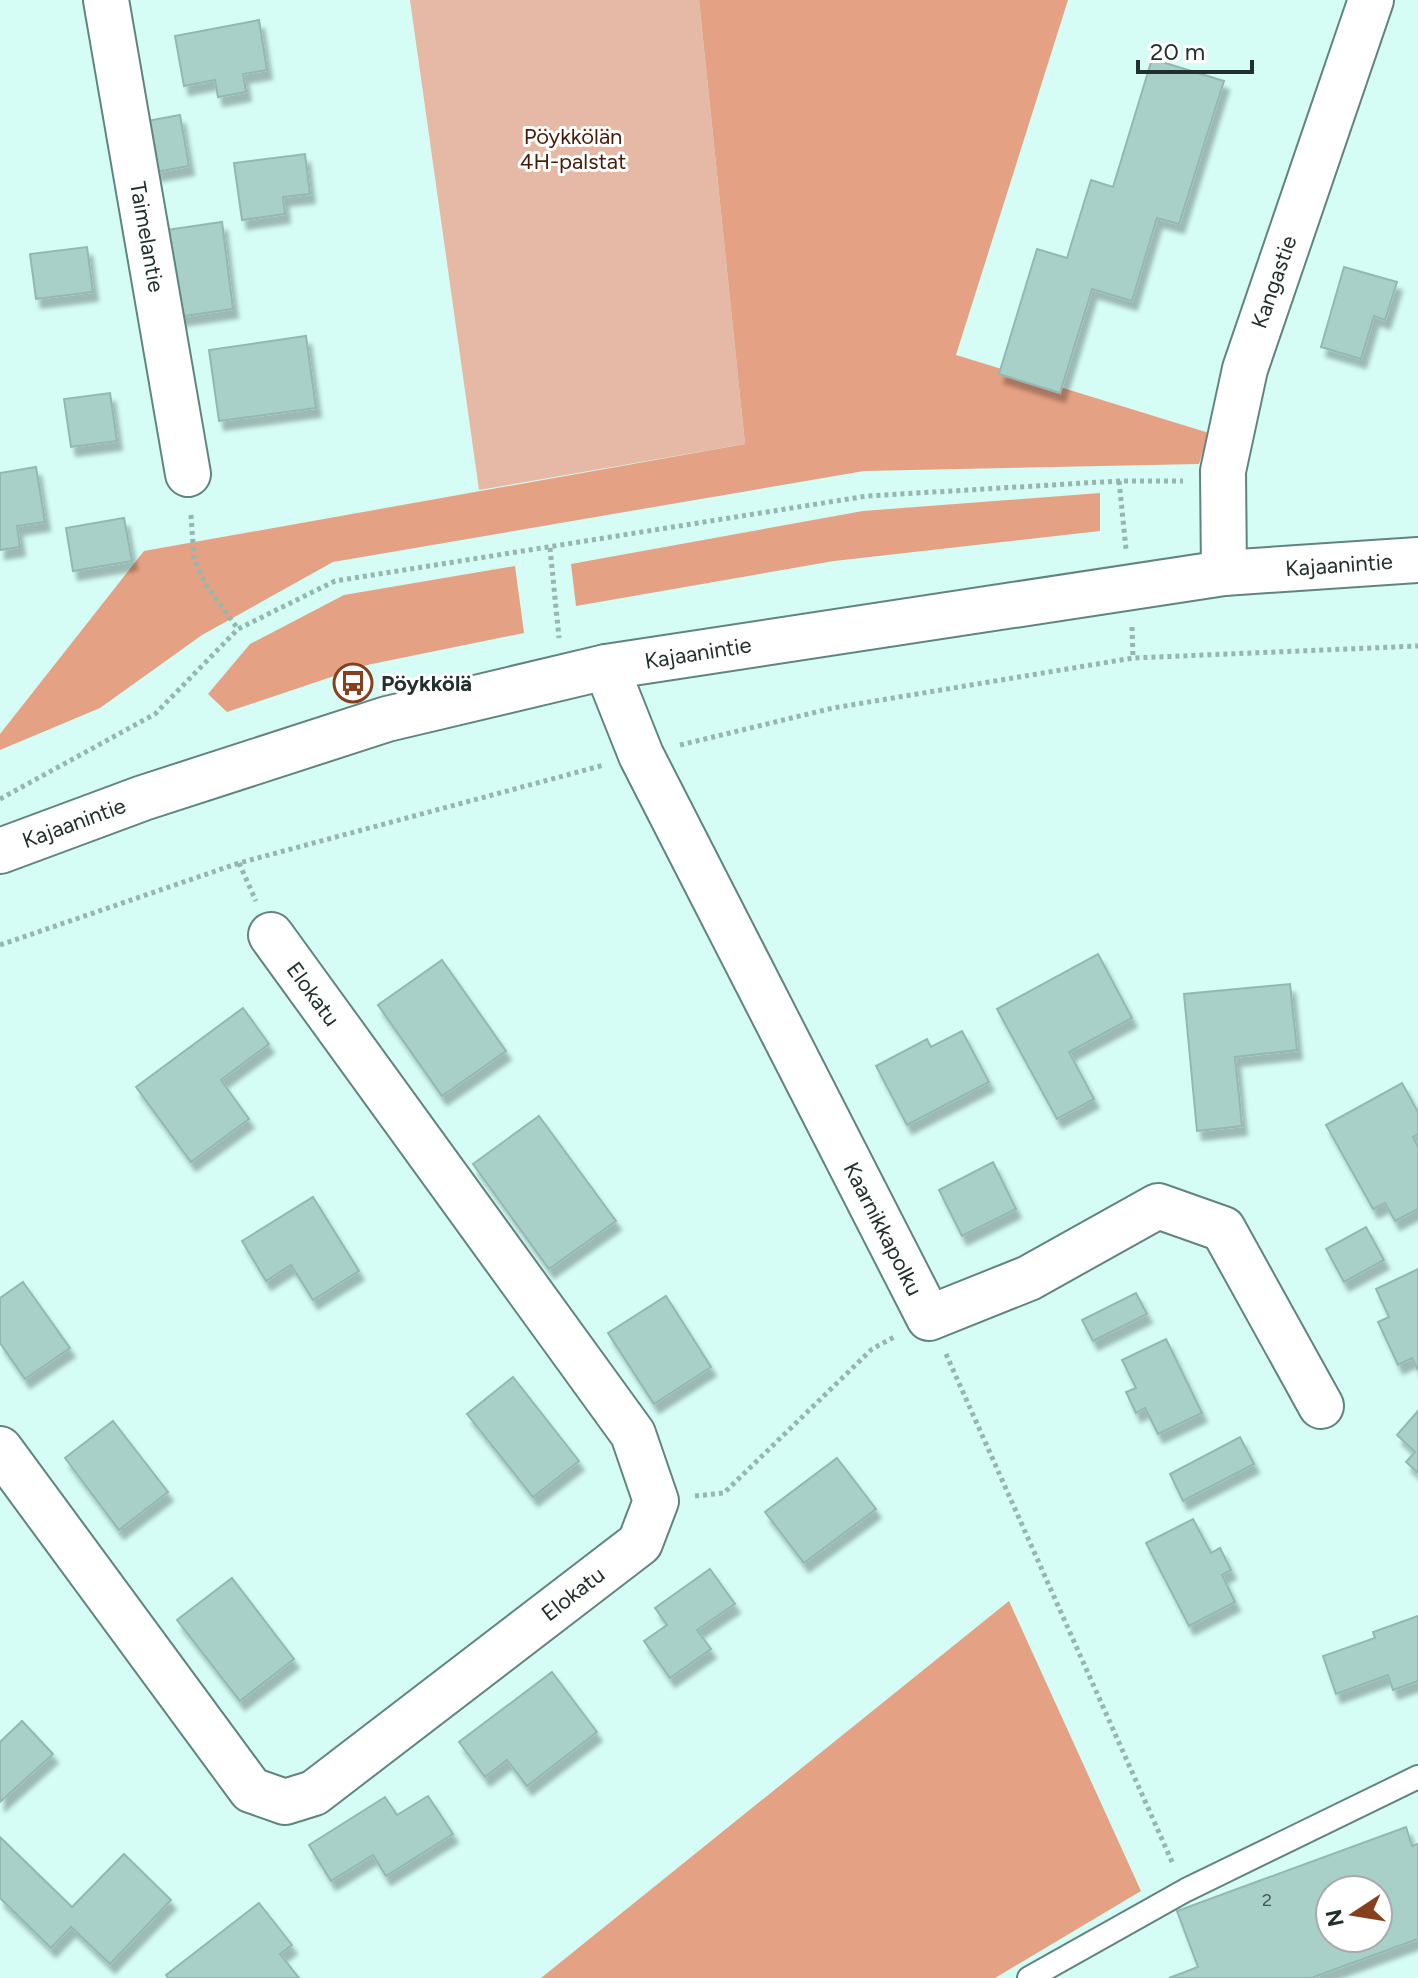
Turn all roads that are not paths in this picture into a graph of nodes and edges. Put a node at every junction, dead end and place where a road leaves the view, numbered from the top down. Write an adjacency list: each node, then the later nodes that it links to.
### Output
1 (106, 0): 3 (street, Taimelantie)
2 (1371, 0): 5 (street, Kangastie)
3 (188, 474)
4 (1418, 560): 5 (street, Kajaanintie)
5 (1224, 573): 6 (street, Kajaanintie)
6 (606, 667): 7 (street, Kajaanintie); 9 (street, Kaarnikkapolku)
7 (0, 851)
8 (271, 935): 10 (street, Elokatu)
9 (1321, 1406)
10 (0, 1449)
11 (1418, 1777): 12 (lane)
12 (1029, 1978)

